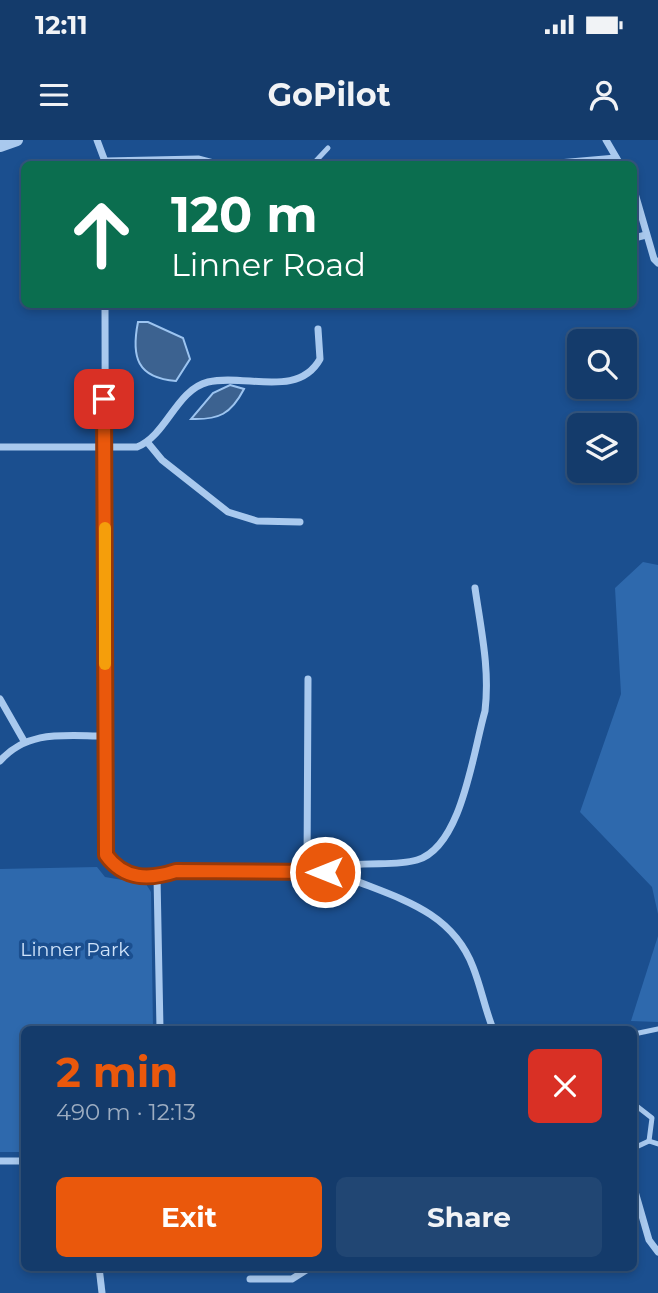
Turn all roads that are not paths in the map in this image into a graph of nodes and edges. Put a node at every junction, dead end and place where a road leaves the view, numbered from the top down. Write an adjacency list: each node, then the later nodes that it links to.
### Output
1 (17, 140): 4 (street)
2 (97, 140): 6 (street)
3 (607, 140): 10 (street)
4 (0, 146)
5 (328, 148): 9 (lane)
6 (105, 161)
7 (152, 161): 8 (street)
8 (206, 161)
9 (317, 161)
10 (618, 161)
11 (637, 201): 12 (street)
12 (646, 235): 13 (street); 14 (street)
13 (637, 237)
14 (658, 263)
15 (105, 308): 19 (street)
16 (318, 329): 17 (street)
17 (148, 443): 19 (street); 20 (street)
18 (0, 447): 19 (street)
19 (104, 447): 24 (street)
20 (300, 522)
21 (475, 588): 28 (street)
22 (308, 679): 27 (street)
23 (0, 699): 25 (street)
24 (105, 736): 25 (street); 29 (street)
25 (24, 741): 26 (street)
26 (0, 761)
27 (307, 872): 28 (street); 29 (street)
28 (344, 872): 31 (street)
29 (157, 877): 30 (street)
30 (160, 1026)
31 (492, 1026)
32 (658, 1030): 33 (lane)
33 (637, 1034)
34 (637, 1106): 35 (lane)
35 (649, 1141): 36 (lane); 37 (lane)
36 (658, 1143)
37 (637, 1147)
38 (0, 1161): 39 (street)
39 (21, 1161)
40 (637, 1198): 41 (street)
41 (658, 1252)
42 (99, 1271): 45 (street)
43 (305, 1271): 44 (street)
44 (250, 1279)
45 (102, 1293)

